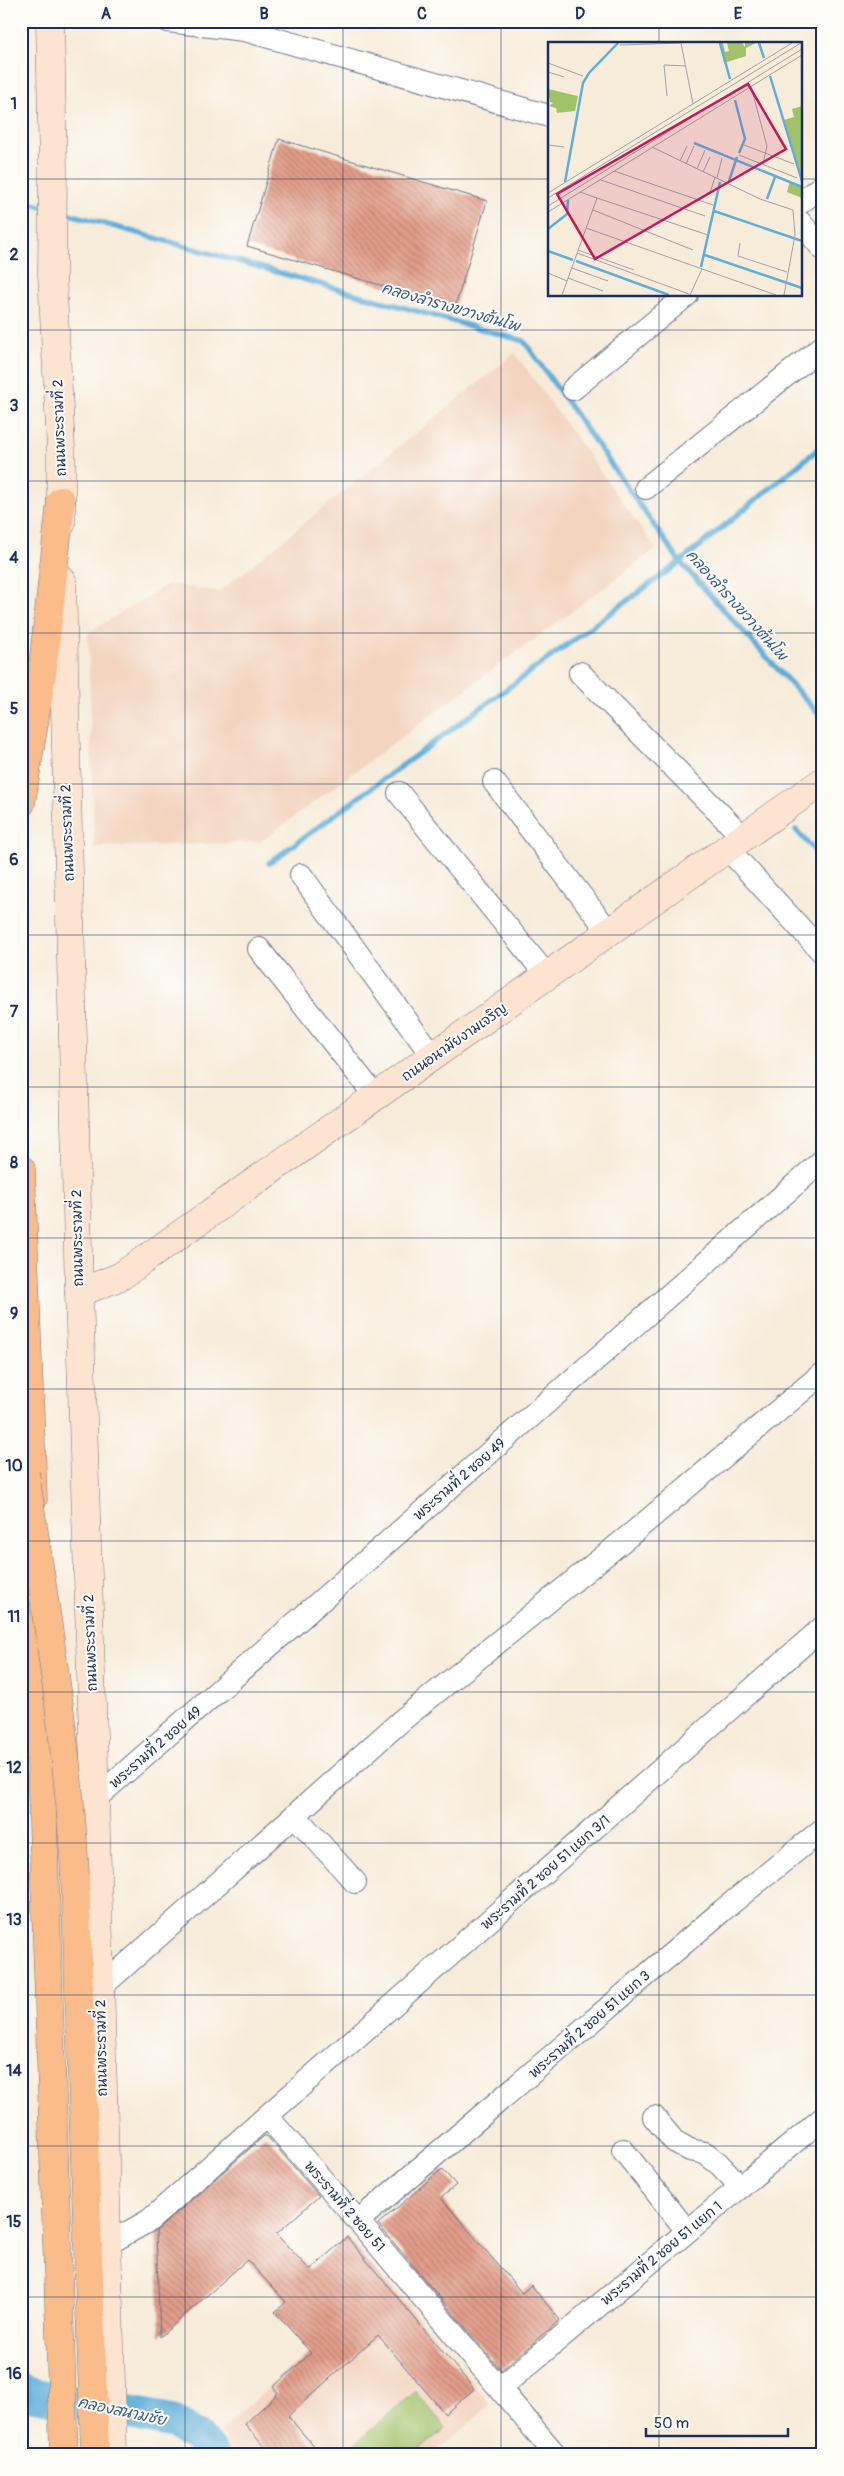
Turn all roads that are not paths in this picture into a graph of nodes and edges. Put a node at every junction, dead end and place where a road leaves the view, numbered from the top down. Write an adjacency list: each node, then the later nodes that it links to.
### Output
1 (50, 21): 12 (main road, ถนนพระรามที่ 2)
2 (168, 21): 3 (street)
3 (548, 116)
4 (823, 185): 5 (street)
5 (802, 201)
6 (802, 224): 7 (street)
7 (823, 249)
8 (686, 296): 10 (street)
9 (823, 346): 11 (street)
10 (573, 389)
11 (646, 488)
12 (61, 501): 17 (highway); 28 (main road, ถนนพระรามที่ 2)
13 (580, 673): 18 (street)
14 (823, 781): 18 (main road, ถนนอนามัยงามเจริญ)
15 (494, 782): 20 (street)
16 (400, 793): 23 (street)
17 (21, 803)
18 (735, 842): 20 (main road, ถนนอนามัยงามเจริญ); 22 (street)
19 (301, 875): 24 (street)
20 (610, 932): 23 (main road, ถนนอนามัยงามเจริญ)
21 (260, 948): 25 (street)
22 (823, 953)
23 (547, 976): 24 (main road, ถนนอนามัยงามเจริญ)
24 (433, 1057): 25 (main road, ถนนอนามัยงามเจริญ)
25 (376, 1097): 28 (main road, ถนนอนามัยงามเจริญ)
26 (823, 1160): 33 (street, พระรามที่ 2 ซอย 49)
27 (21, 1169): 49 (highway)
28 (79, 1293): 33 (main road, ถนนพระรามที่ 2)
29 (21, 1344): 31 (highway)
30 (823, 1372): 34 (street)
31 (25, 1473): 47 (highway, bridge); 48 (highway, bridge)
32 (823, 1627): 38 (street, พระรามที่ 2 ซอย 51 แยก 3/1)
33 (95, 1799): 37 (main road, ถนนพระรามที่ 2)
34 (295, 1816): 36 (street); 37 (street)
35 (823, 1829): 43 (street, พระรามที่ 2 ซอย 51 แยก 3)
36 (355, 1882)
37 (100, 1988): 45 (main road, ถนนพระรามที่ 2)
38 (267, 2116): 43 (street, พระรามที่ 2 ซอย 51); 45 (street)
39 (654, 2117): 42 (street)
40 (823, 2118): 42 (street, พระรามที่ 2 ซอย 51 แยก 1)
41 (623, 2150): 44 (street)
42 (741, 2187): 44 (street, พระรามที่ 2 ซอย 51 แยก 1)
43 (358, 2221): 46 (street, พระรามที่ 2 ซอย 51)
44 (687, 2232): 46 (street, พระรามที่ 2 ซอย 51 แยก 1)
45 (106, 2245): 47 (main road, ถนนพระรามที่ 2)
46 (500, 2388): 50 (street, พระรามที่ 2 ซอย 51)
47 (107, 2450)
48 (54, 2455)
49 (64, 2455)
50 (556, 2455)

